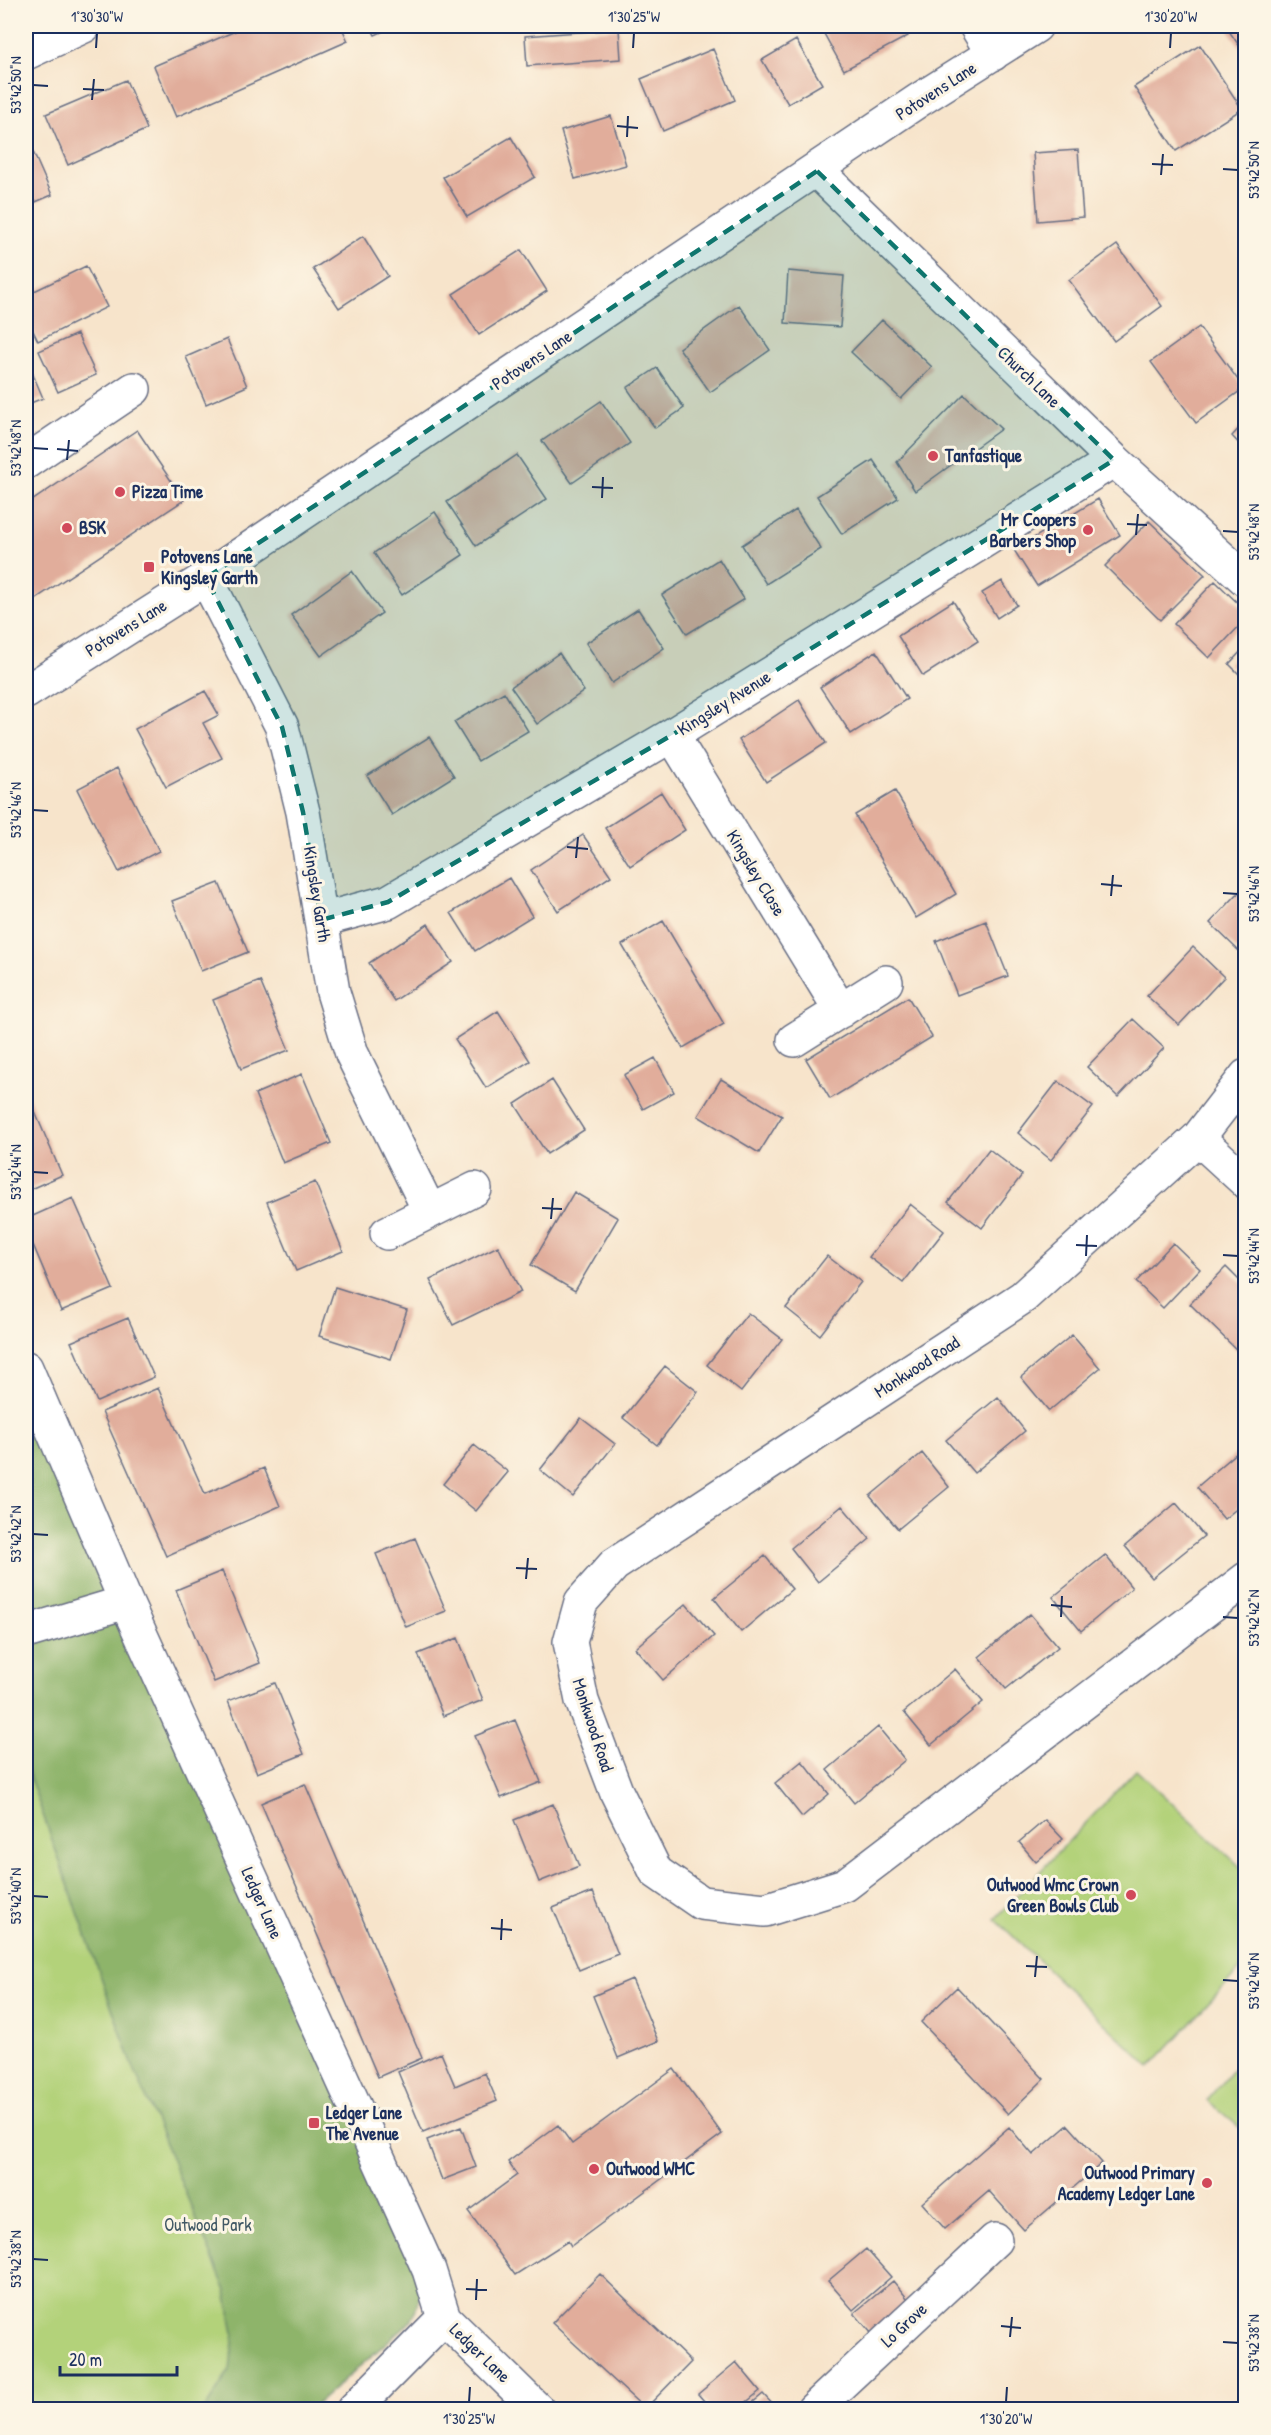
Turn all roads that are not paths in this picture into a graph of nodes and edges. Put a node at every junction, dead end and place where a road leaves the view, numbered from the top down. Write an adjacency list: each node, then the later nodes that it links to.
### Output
1 (84, 26): 4 (street)
2 (976, 26): 5 (street)
3 (1036, 26): 5 (street, Potovens Lane)
4 (26, 53)
5 (993, 54): 6 (street, Potovens Lane)
6 (817, 171): 8 (street, Church Lane); 10 (street, Potovens Lane)
7 (134, 389): 9 (street)
8 (1114, 460): 11 (street, Church Lane); 13 (street, Kingsley Avenue)
9 (26, 462)
10 (206, 578): 12 (street, Potovens Lane); 14 (street, Kingsley Garth)
11 (1245, 580)
12 (26, 692)
13 (672, 735): 14 (street, Kingsley Avenue); 16 (street, Kingsley Close)
14 (321, 920): 22 (street, Kingsley Garth)
15 (886, 982): 16 (street)
16 (841, 1011): 17 (street)
17 (794, 1040)
18 (1245, 1076): 19 (street, Monkwood Road)
19 (1198, 1137): 20 (street); 25 (street, Monkwood Road)
20 (1245, 1182)
21 (475, 1189): 22 (street)
22 (429, 1210): 23 (street)
23 (387, 1233)
24 (26, 1368): 26 (street, Ledger Lane)
25 (1245, 1579)
26 (126, 1602): 27 (street); 29 (street, Ledger Lane)
27 (26, 1632)
28 (995, 2240): 32 (street, Lo Grove)
29 (444, 2318): 30 (street); 31 (street, Ledger Lane)
30 (353, 2409)
31 (538, 2409)
32 (813, 2409)

